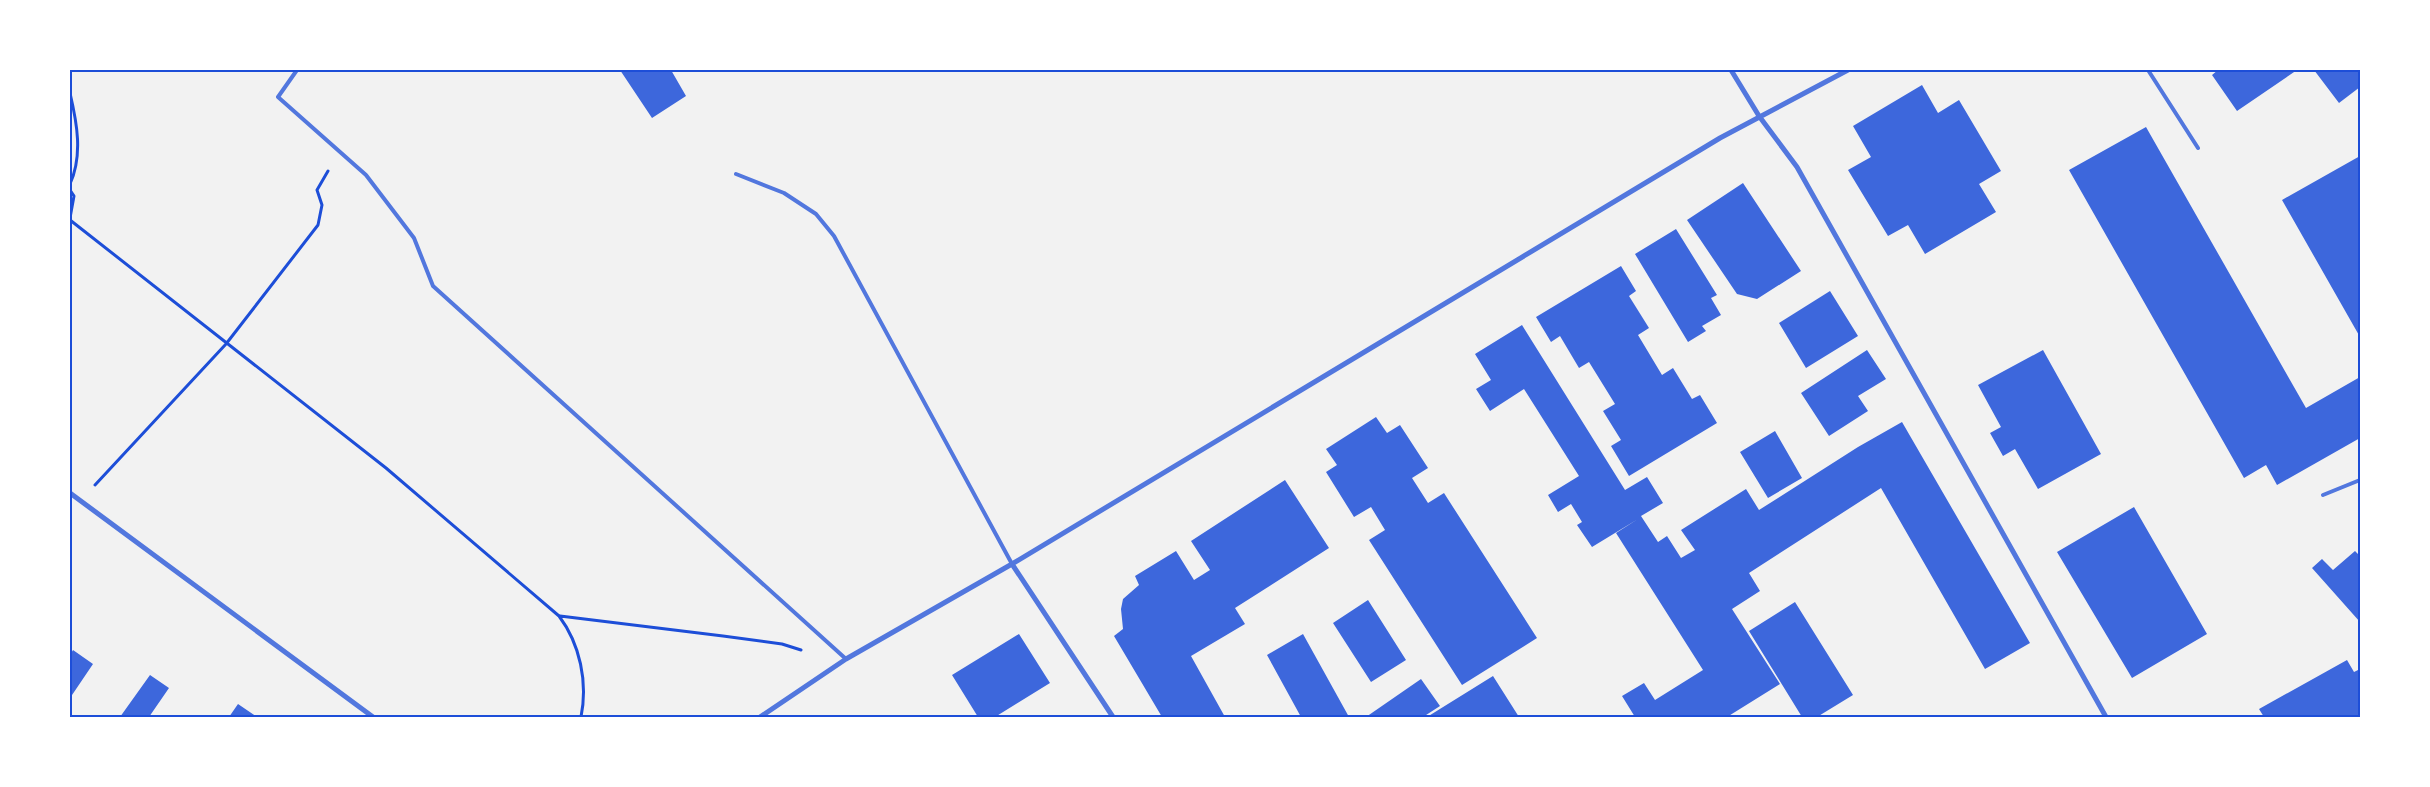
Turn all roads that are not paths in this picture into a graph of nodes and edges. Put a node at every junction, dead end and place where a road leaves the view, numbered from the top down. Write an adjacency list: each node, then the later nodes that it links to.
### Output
1 (297, 70): 12 (lane)
2 (1731, 70): 5 (street)
3 (1848, 70): 5 (street)
4 (2148, 70): 6 (lane)
5 (1759, 116): 11 (street); 16 (street)
6 (2198, 148)
7 (736, 174): 11 (lane)
8 (2360, 480): 10 (lane)
9 (70, 492): 13 (street)
10 (2323, 494)
11 (1012, 564): 12 (street); 15 (street)
12 (846, 659): 14 (street)
13 (373, 717)
14 (760, 717)
15 (1113, 717)
16 (2106, 717)

